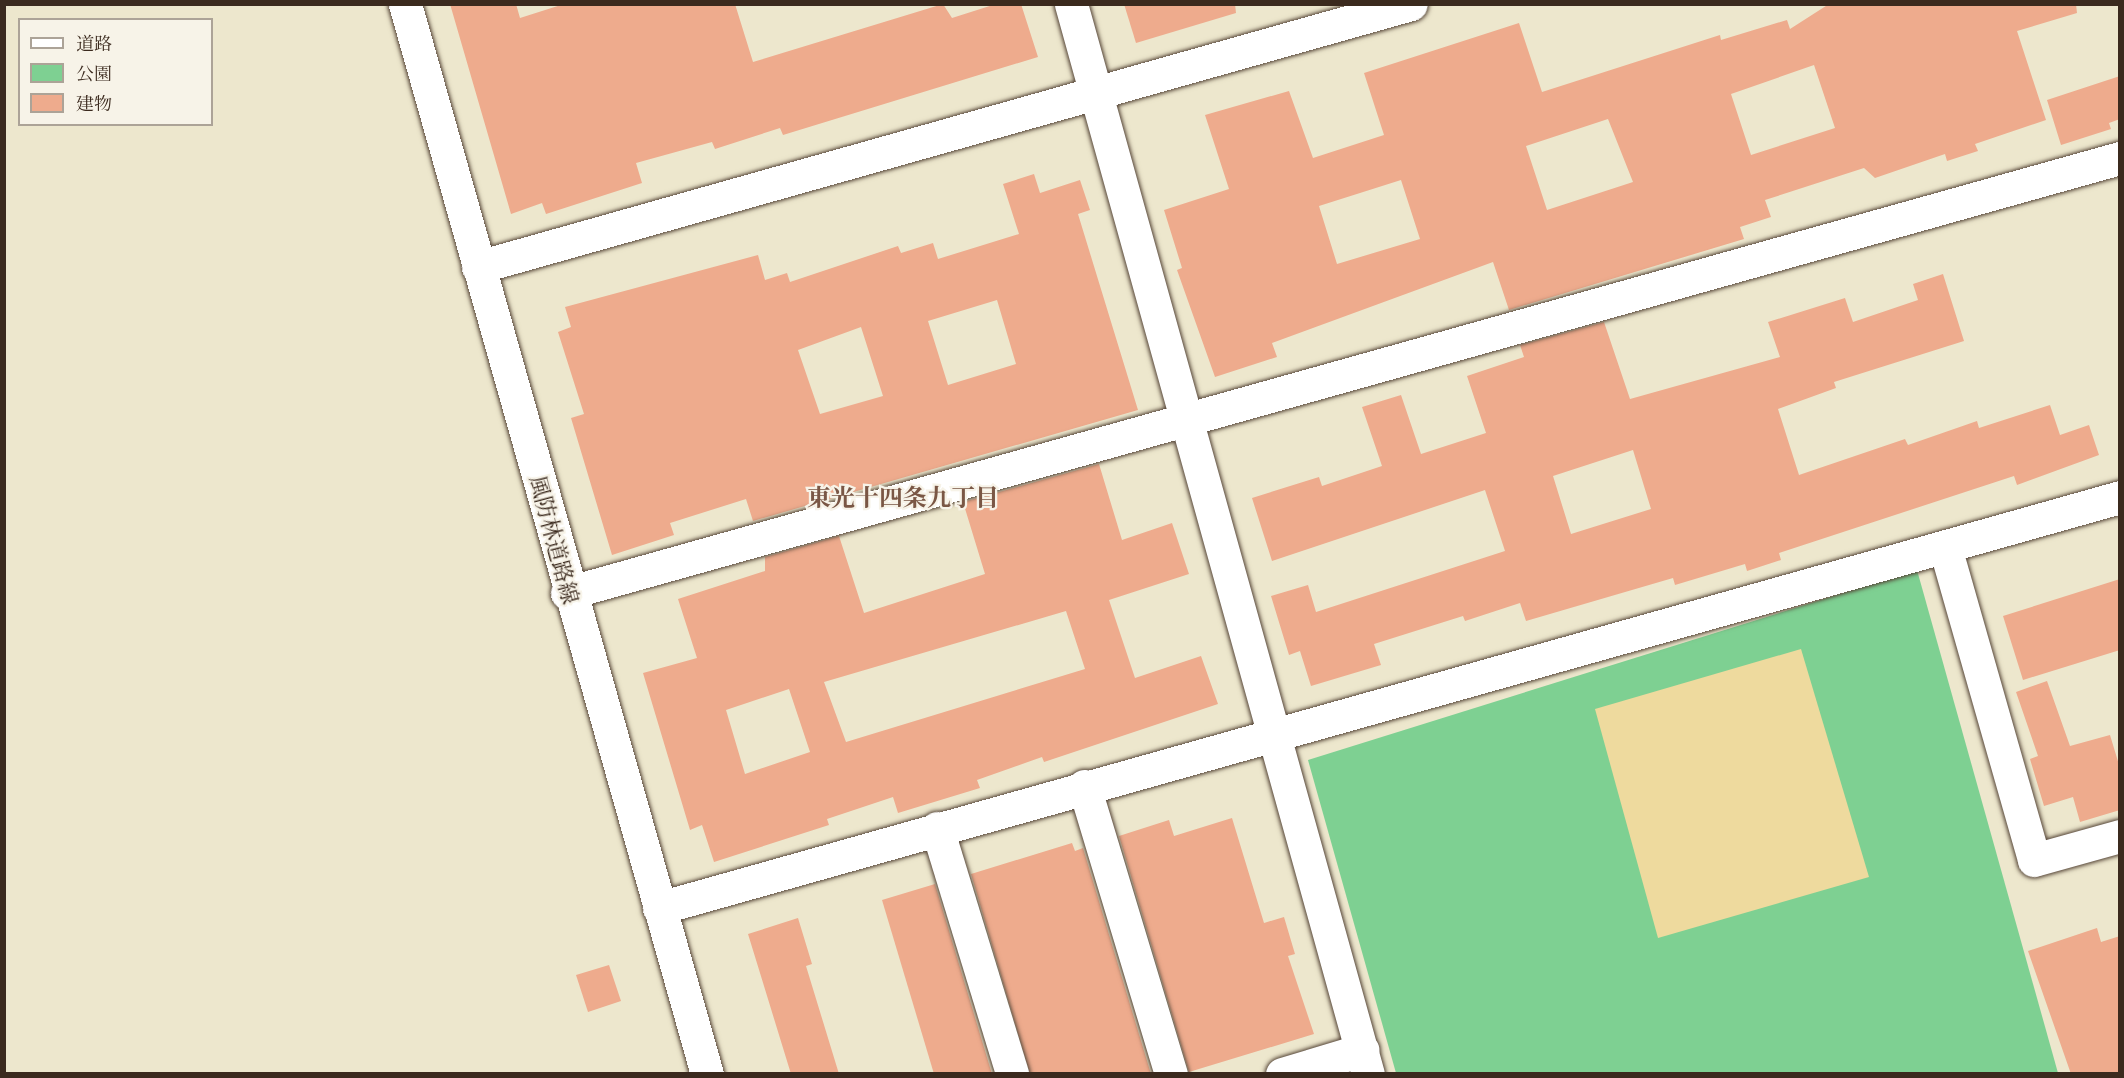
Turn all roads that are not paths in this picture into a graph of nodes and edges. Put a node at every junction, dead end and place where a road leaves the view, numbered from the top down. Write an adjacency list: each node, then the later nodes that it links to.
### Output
1 (405, 4): 6 (street, 風防林道路線)
2 (1071, 4): 4 (street)
3 (1411, 4): 4 (street)
4 (1096, 94): 6 (street); 7 (street)
5 (2120, 158): 7 (street)
6 (478, 267): 10 (street, 風防林道路線)
7 (1186, 423): 10 (street); 11 (street)
8 (2120, 497): 9 (street)
9 (1945, 547): 11 (street); 14 (street)
10 (567, 593): 15 (street, 風防林道路線)
11 (1274, 732): 12 (street); 16 (street)
12 (1084, 786): 13 (street); 19 (street)
13 (937, 828): 15 (street); 18 (street)
14 (2120, 836)
15 (659, 908): 17 (street, 風防林道路線)
16 (1365, 1062): 20 (street)
17 (707, 1074)
18 (1012, 1074)
19 (1171, 1074)
20 (1282, 1074)

